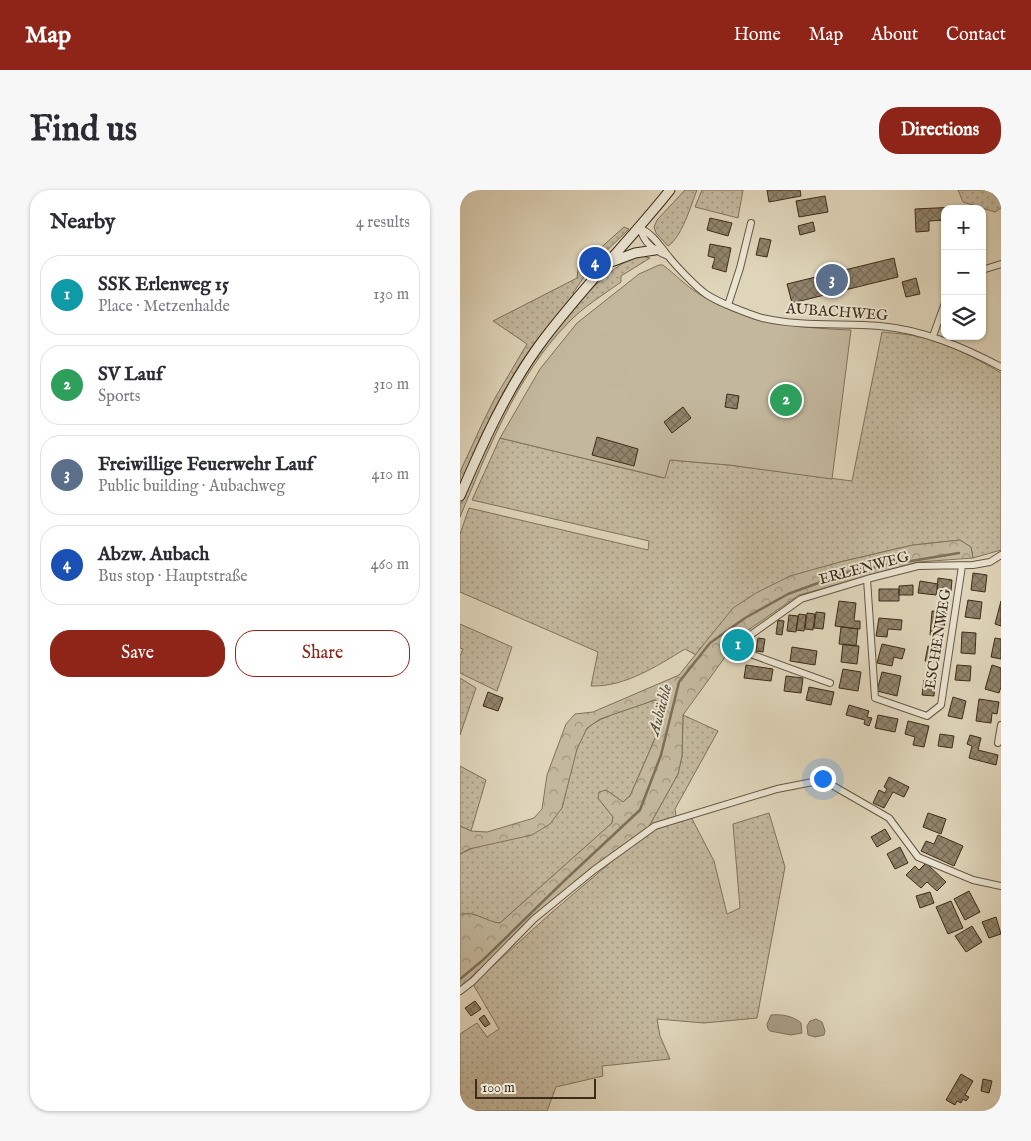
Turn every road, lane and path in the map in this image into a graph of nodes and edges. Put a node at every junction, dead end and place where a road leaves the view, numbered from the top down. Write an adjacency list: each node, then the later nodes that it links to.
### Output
1 (670, 190): 3 (main road)
2 (751, 223): 9 (street)
3 (640, 228): 4 (street, AUBACHWEG); 5 (street, AUBACHWEG); 6 (main road)
4 (655, 250): 5 (street, AUBACHWEG); 6 (main road)
5 (669, 257): 9 (street, AUBACHWEG)
6 (609, 263): 13 (main road)
7 (1001, 264): 8 (street)
8 (986, 269)
9 (728, 305): 11 (street, AUBACHWEG)
10 (941, 314): 11 (street)
11 (933, 336): 12 (street, AUBACHWEG)
12 (1001, 367)
13 (460, 496)
14 (1001, 555): 15 (street, ERLENWEG)
15 (962, 566): 16 (street, ERLENWEG); 16 (street, ESCHENWEG)
16 (867, 579): 17 (street, ERLENWEG)
17 (830, 683)
18 (1001, 725): 19 (street)
19 (998, 743)
20 (1001, 886): 21 (street)
21 (460, 991)

